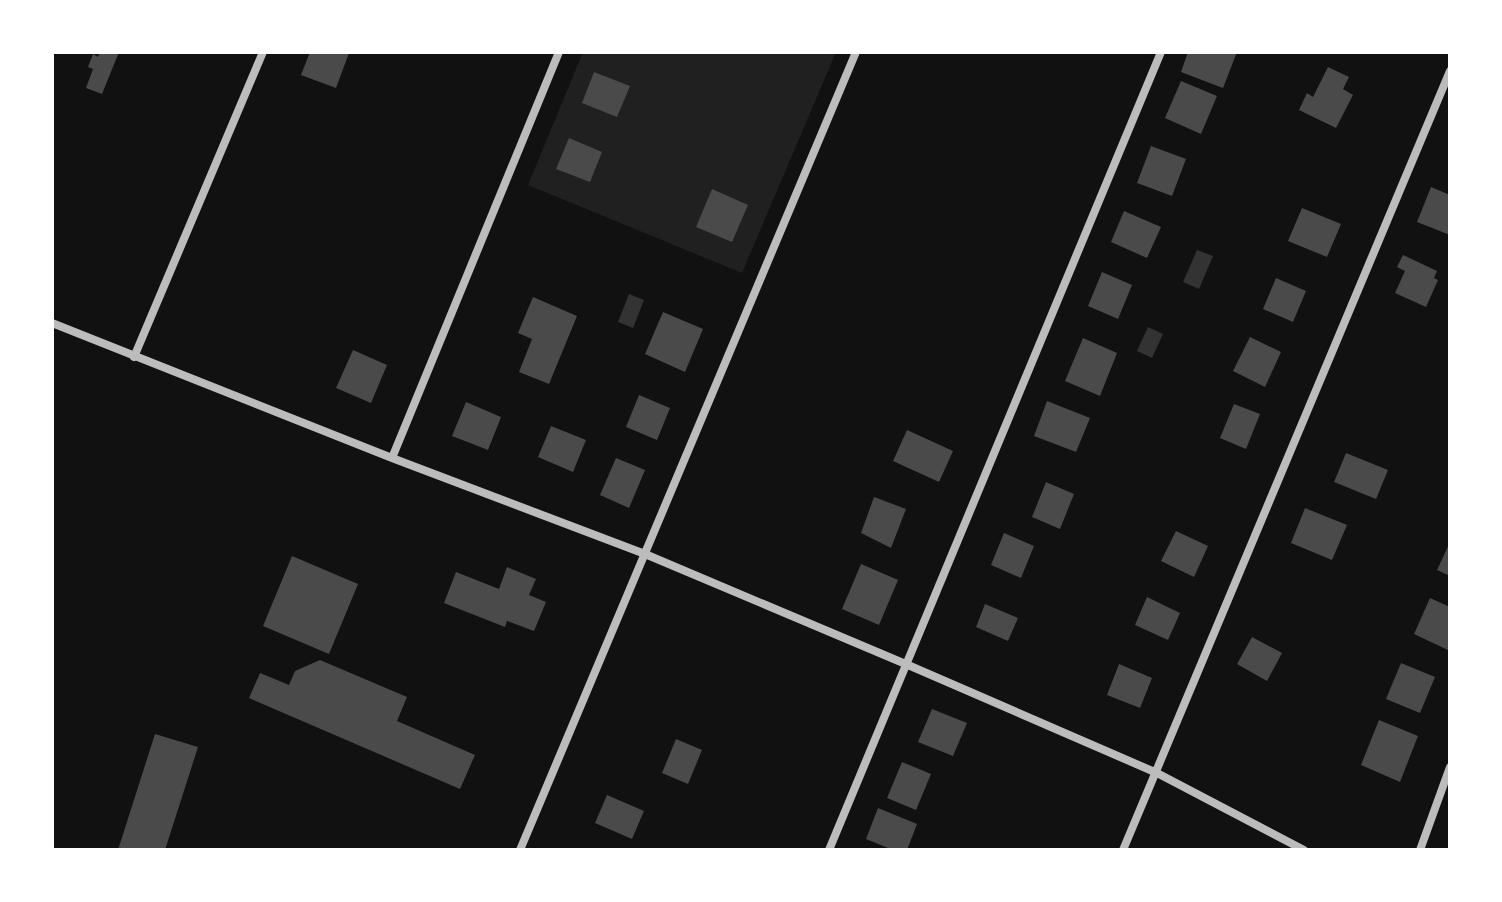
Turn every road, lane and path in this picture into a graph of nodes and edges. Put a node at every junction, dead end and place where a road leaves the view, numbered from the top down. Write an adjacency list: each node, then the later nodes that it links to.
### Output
1 (263, 52): 7 (street)
2 (559, 52): 8 (street)
3 (856, 52): 9 (street)
4 (1161, 52): 10 (street)
5 (1450, 71): 12 (street)
6 (52, 323): 7 (street)
7 (134, 357): 8 (street)
8 (392, 458): 9 (street)
9 (645, 554): 10 (street); 13 (street)
10 (908, 665): 12 (street); 14 (street)
11 (1450, 767): 17 (street)
12 (1157, 773): 15 (street); 16 (street)
13 (520, 850)
14 (829, 850)
15 (1123, 850)
16 (1304, 850)
17 (1420, 850)

